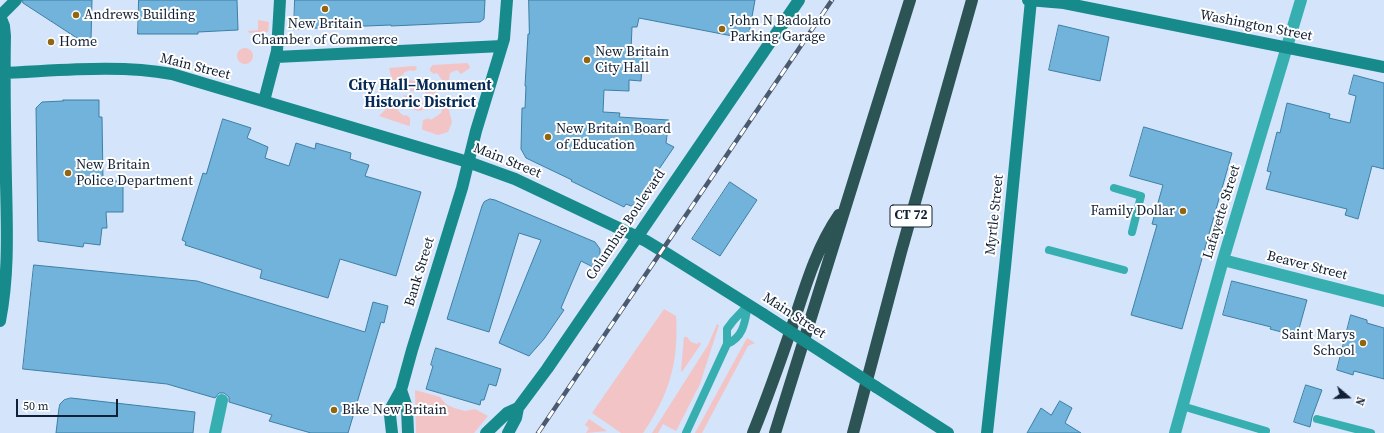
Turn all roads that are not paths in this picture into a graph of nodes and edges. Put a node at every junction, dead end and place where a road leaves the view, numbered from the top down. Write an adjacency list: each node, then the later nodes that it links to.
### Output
1 (16, 0): 9 (street)
2 (280, 0): 12 (street)
3 (507, 0): 10 (street, Bank Street)
4 (799, 0): 20 (street, Columbus Boulevard)
5 (910, 0): 18 (highway)
6 (972, 0): 41 (highway, CT 72)
7 (1030, 0): 11 (street, Washington Street); 43 (street, Myrtle Street)
8 (1301, 0): 11 (street, Lafayette Street)
9 (0, 16): 14 (street)
10 (502, 46): 12 (street); 16 (street, Bank Street)
11 (1286, 47): 13 (street, Washington Street); 22 (street, Lafayette Street)
12 (276, 57): 15 (street)
13 (1384, 67)
14 (2, 73): 15 (street, Main Street); 26 (street)
15 (264, 101): 16 (street, Main Street)
16 (468, 162): 20 (street, Main Street); 28 (street, Bank Street)
17 (1114, 188): 19 (lane)
18 (847, 204): 39 (highway); 40 (highway)
19 (1132, 232)
20 (636, 237): 25 (street, Main Street); 31 (street, Columbus Boulevard)
21 (1049, 250): 23 (lane)
22 (1223, 260): 24 (street, Beaver Street); 30 (street, Lafayette Street)
23 (1124, 270)
24 (1384, 301)
25 (748, 305): 27 (lane); 27 (lane); 42 (street, Main Street, bridge)
26 (0, 321)
27 (727, 344): 38 (lane)
28 (401, 390): 34 (street, Bank Street); 35 (street)
29 (222, 400): 33 (street)
30 (1182, 406): 44 (street, Lafayette Street); 45 (lane)
31 (518, 408): 36 (street, Columbus Boulevard); 37 (street, Columbus Boulevard)
32 (1317, 418): 46 (lane)
33 (215, 433)
34 (392, 433)
35 (408, 433)
36 (486, 433)
37 (508, 433)
38 (686, 433)
39 (753, 433)
40 (775, 433)
41 (853, 433)
42 (948, 433)
43 (987, 433)
44 (1175, 433)
45 (1265, 433)
46 (1370, 433)

